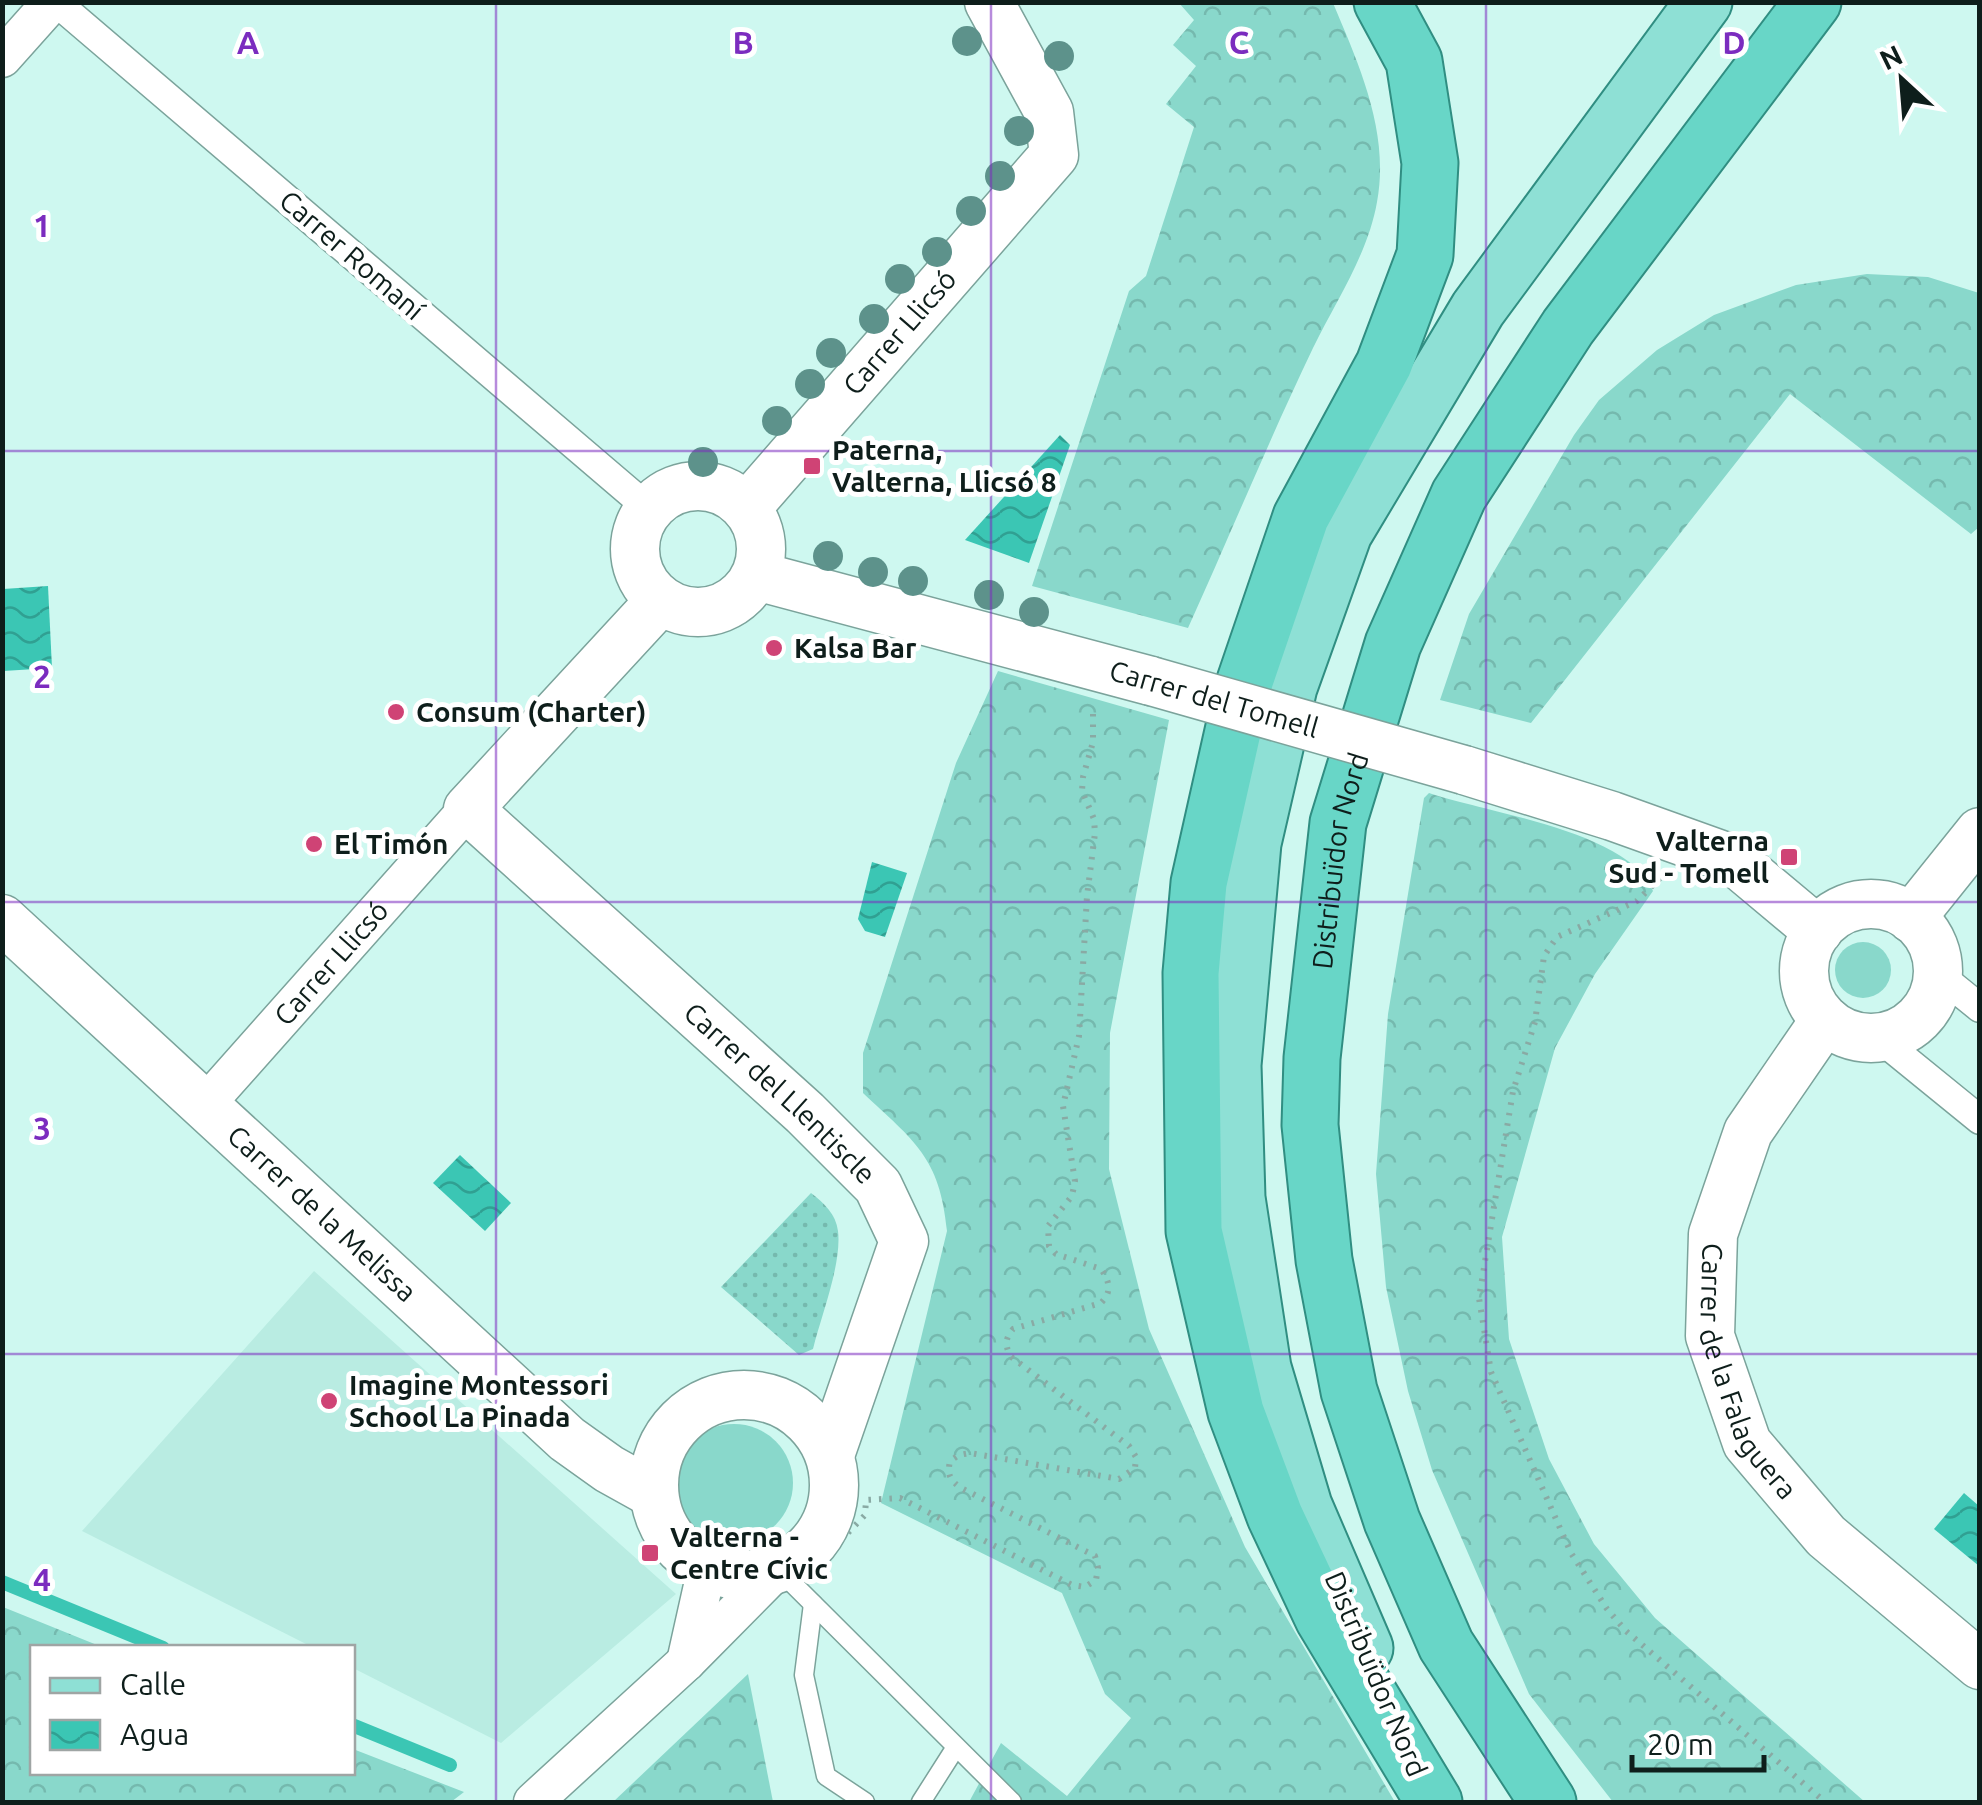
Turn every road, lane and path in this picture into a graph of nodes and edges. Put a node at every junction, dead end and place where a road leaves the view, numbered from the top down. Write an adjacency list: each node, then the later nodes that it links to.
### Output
1 (54, 2): 6 (street); 8 (street, Carrer Romaní)
2 (989, 2): 7 (street, Carrer Llicsó)
3 (1382, 2): 33 (highway)
4 (1704, 2): 33 (main road, Distribuïdor Nord)
5 (1813, 2): 38 (highway, Distribuïdor Nord)
6 (2, 58)
7 (747, 507): 8 (street); 9 (street)
8 (648, 508): 10 (street)
9 (757, 576): 10 (street); 11 (street, Carrer del Tomell)
10 (660, 602): 12 (street, Carrer Llicsó)
11 (1102, 668): 14 (street, Carrer del Tomell, bridge); 26 (path)
12 (468, 809): 22 (street, Carrer Llicsó); 24 (street, Carrer del Llentiscle)
13 (1980, 832): 15 (street)
14 (1676, 839): 17 (street, Carrer del Tomell); 39 (path)
15 (1911, 918): 17 (street); 18 (street)
16 (2, 920): 22 (street, Carrer de la Melissa)
17 (1818, 930): 20 (street)
18 (1938, 974): 19 (street); 21 (street)
19 (1980, 1008)
20 (1825, 1020): 21 (street); 31 (street, Carrer de la Falaguera)
21 (1878, 1037): 23 (street)
22 (204, 1105): 25 (street, Carrer de la Melissa)
23 (1980, 1120)
24 (830, 1455): 25 (street); 28 (street)
25 (654, 1494): 27 (street)
26 (866, 1500)
27 (707, 1568): 28 (street); 30 (street)
28 (778, 1569): 29 (lane); 30 (street)
29 (813, 1604): 32 (lane); 35 (lane)
30 (686, 1662): 34 (street)
31 (1980, 1665)
32 (956, 1747): 36 (lane); 37 (lane)
33 (1427, 1789)
34 (532, 1802)
35 (866, 1802)
36 (921, 1802)
37 (1012, 1802)
38 (1548, 1802)
39 (1825, 1802)

